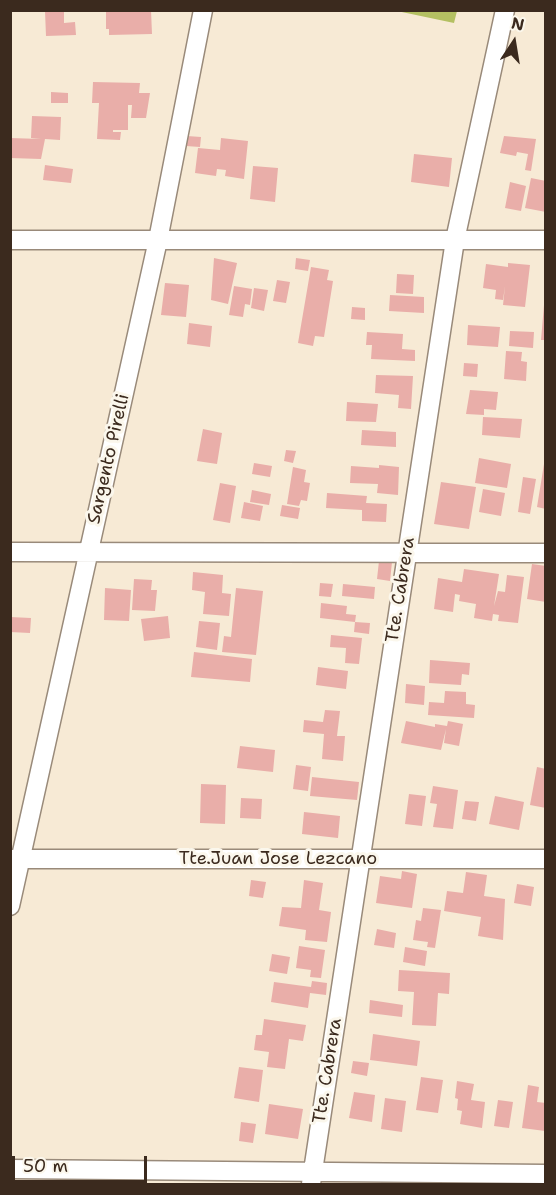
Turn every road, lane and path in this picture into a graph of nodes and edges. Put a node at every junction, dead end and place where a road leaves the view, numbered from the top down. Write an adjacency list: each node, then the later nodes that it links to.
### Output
1 (203, 10): 4 (street, Sargento Pirelli)
2 (505, 10): 5 (street, Tte. Cabrera)
3 (10, 240): 4 (street)
4 (158, 240): 5 (street); 8 (street, Sargento Pirelli)
5 (455, 240): 6 (street); 9 (street, Tte. Cabrera)
6 (546, 240)
7 (10, 552): 8 (street)
8 (88, 552): 9 (street); 11 (street, Sargento Pirelli)
9 (406, 553): 10 (street); 12 (street, Tte. Cabrera)
10 (546, 553)
11 (16, 859): 12 (street, Tte.Juan Jose Lezcano); 14 (street, Sargento Pirelli)
12 (360, 859): 13 (street, Tte.Juan Jose Lezcano); 17 (street, Tte. Cabrera)
13 (546, 859)
14 (10, 906)
15 (10, 1169): 17 (street)
16 (546, 1174): 17 (street)
17 (311, 1179)

